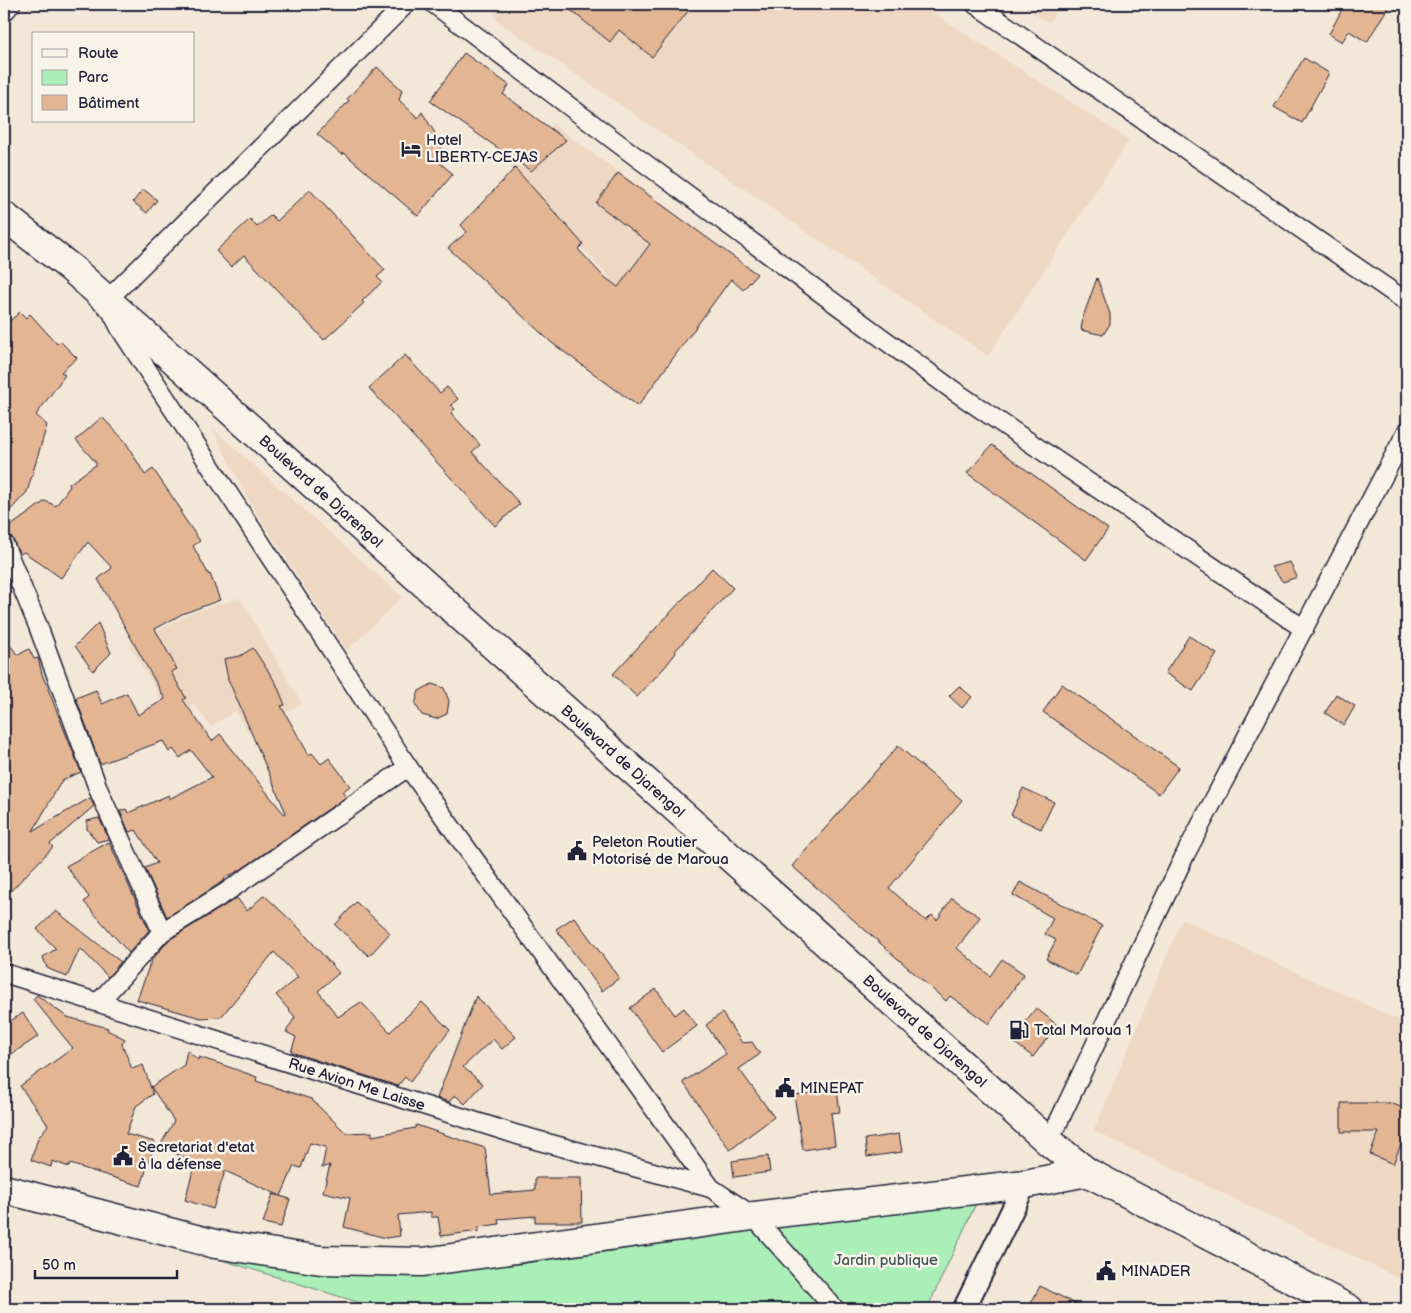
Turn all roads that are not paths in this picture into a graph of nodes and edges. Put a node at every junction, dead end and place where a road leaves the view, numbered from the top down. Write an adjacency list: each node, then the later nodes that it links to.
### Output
1 (11, 4): 5 (street)
2 (406, 4): 7 (street)
3 (434, 4): 12 (street)
4 (975, 4): 8 (street)
5 (4, 12)
6 (4, 216): 7 (main road, Boulevard de Djarengol)
7 (106, 301): 13 (street); 17 (main road, Boulevard de Djarengol)
8 (1407, 302)
9 (1407, 431): 12 (street)
10 (4, 544): 11 (street)
11 (8, 565): 14 (street)
12 (1304, 629): 17 (street)
13 (408, 767): 14 (street); 20 (street)
14 (162, 932): 16 (street)
15 (4, 973): 16 (street, Rue Avion Me Laisse)
16 (99, 1002): 20 (street, Rue Avion Me Laisse)
17 (1049, 1142): 18 (main road, Boulevard de Djarengol)
18 (1087, 1172): 19 (main road); 25 (main road, Boulevard de Djarengol)
19 (1025, 1184): 22 (main road); 24 (street)
20 (711, 1188): 22 (street)
21 (4, 1189): 22 (main road)
22 (753, 1216): 23 (street)
23 (835, 1309)
24 (964, 1309)
25 (1350, 1309)

